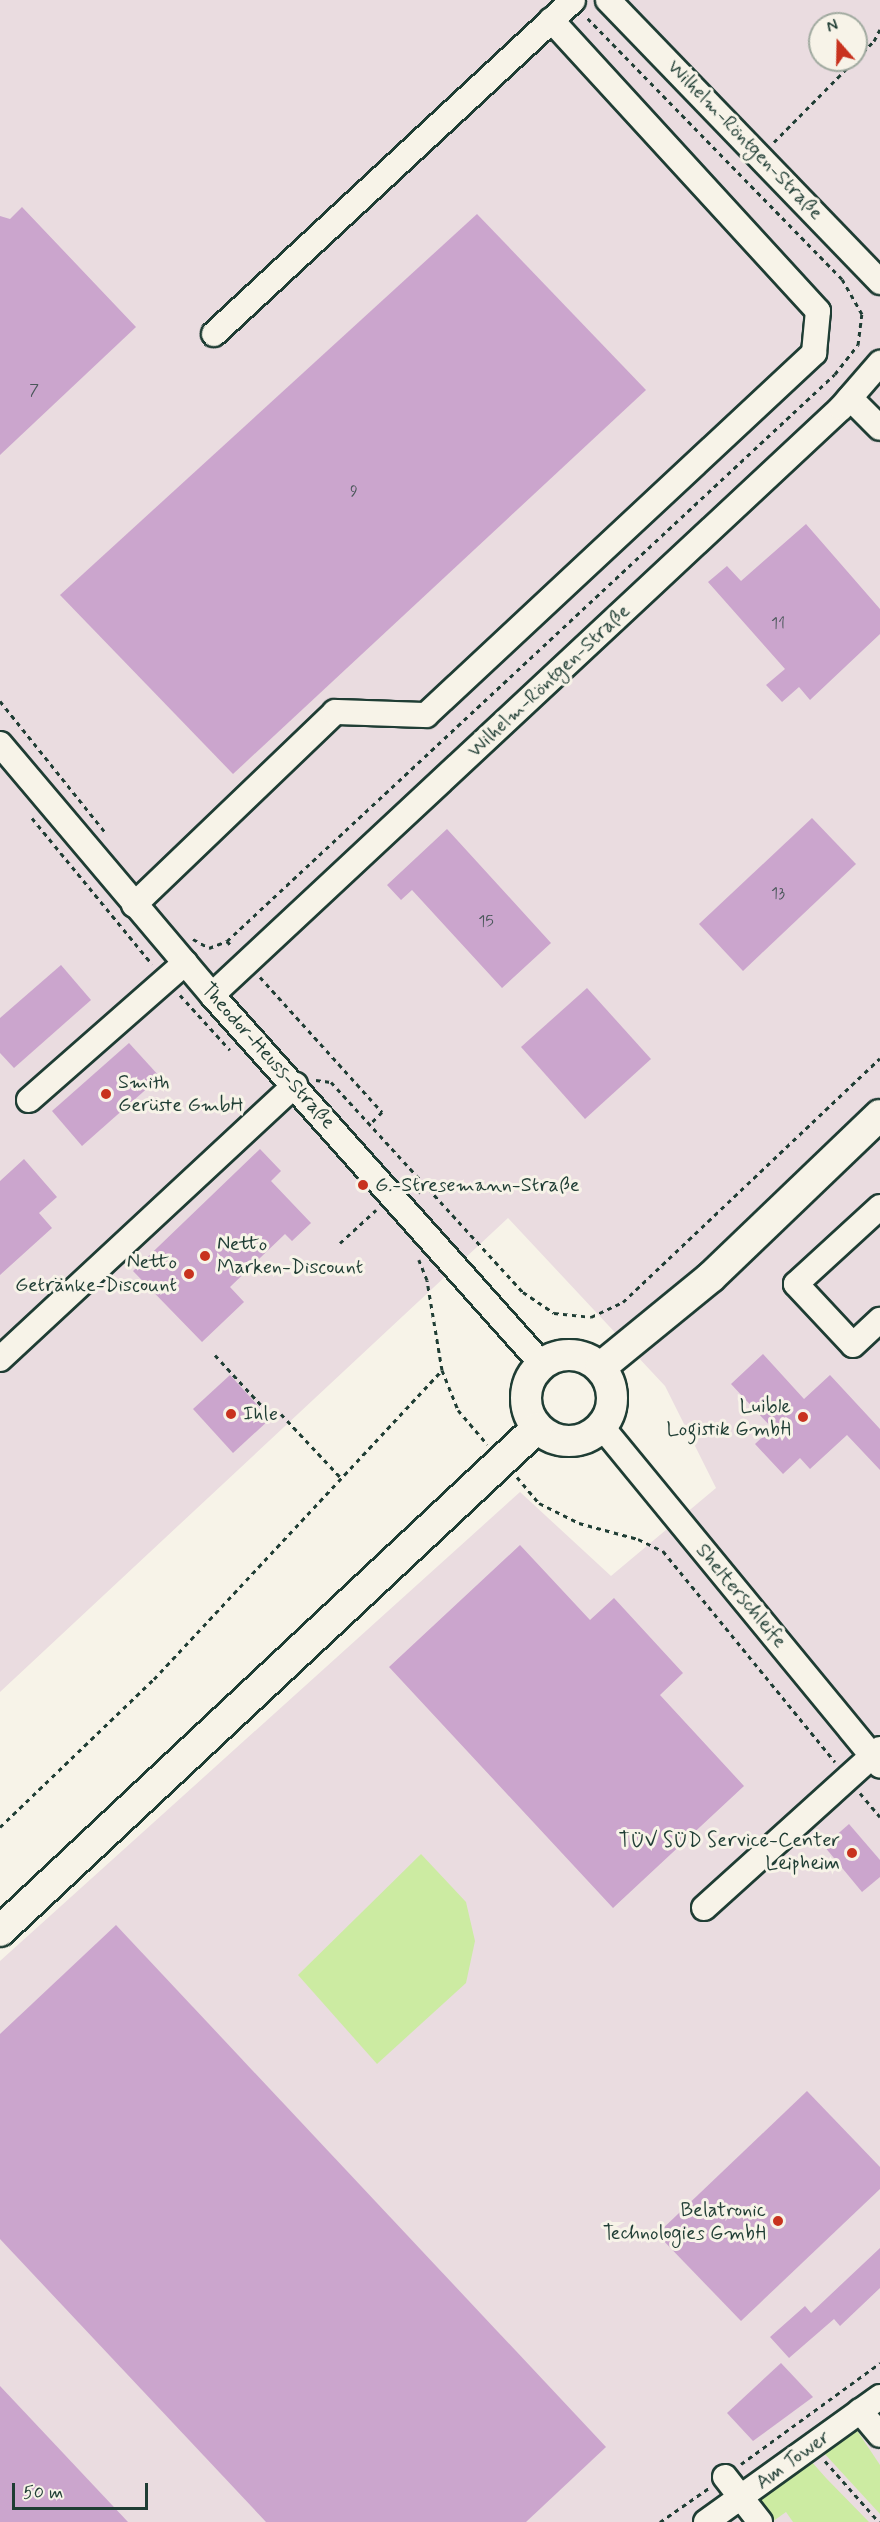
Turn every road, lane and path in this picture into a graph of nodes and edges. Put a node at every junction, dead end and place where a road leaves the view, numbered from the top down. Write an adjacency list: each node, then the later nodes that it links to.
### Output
1 (608, 0): 5 (street, Wilhelm-Röntgen-Straße)
2 (572, 1): 3 (street); 16 (path)
3 (551, 20): 7 (street); 14 (street)
4 (880, 29): 5 (path)
5 (760, 156): 6 (street, Wilhelm-Röntgen-Straße)
6 (880, 282)
7 (214, 334)
8 (880, 363): 9 (street, Wilhelm-Röntgen-Straße)
9 (850, 398): 10 (street); 18 (street, Wilhelm-Röntgen-Straße)
10 (880, 428)
11 (0, 701): 13 (path)
12 (0, 744): 14 (street, Theodor-Heuss-Straße)
13 (108, 836)
14 (134, 905): 17 (street, Theodor-Heuss-Straße)
15 (188, 935): 16 (path)
16 (227, 941): 18 (path)
17 (185, 963): 19 (street, Theodor-Heuss-Straße); 22 (street)
18 (247, 963): 19 (street, Wilhelm-Röntgen-Straße); 24 (path)
19 (212, 995): 21 (street, Theodor-Heuss-Straße)
20 (880, 1058): 25 (path)
21 (295, 1084): 24 (path); 26 (street, Theodor-Heuss-Straße); 32 (street)
22 (29, 1100)
23 (880, 1115): 34 (main road)
24 (370, 1124): 25 (path)
25 (424, 1186): 26 (path)
26 (393, 1206): 28 (path); 33 (street, Theodor-Heuss-Straße)
27 (880, 1207): 30 (street)
28 (340, 1243)
29 (419, 1258): 35 (path)
30 (880, 1320)
31 (215, 1355): 40 (path)
32 (0, 1359)
33 (542, 1364): 34 (main road); 37 (main road)
34 (601, 1367): 36 (main road)
35 (442, 1370): 38 (path); 40 (path)
36 (602, 1427): 37 (main road); 41 (street, Shelterschleife)
37 (537, 1428): 46 (main road)
38 (489, 1446)
39 (514, 1473): 42 (path)
40 (341, 1478): 44 (path)
41 (878, 1756): 42 (street)
42 (847, 1776): 43 (path); 45 (street)
43 (880, 1817)
44 (0, 1827)
45 (704, 1908)
46 (0, 1930)
47 (880, 2363): 52 (path)
48 (880, 2397): 49 (street, Am Tower)
49 (860, 2411): 50 (street); 51 (street, Am Tower)
50 (880, 2435)
51 (811, 2447): 53 (street, Am Tower); 57 (path)
52 (724, 2477): 53 (street); 54 (path)
53 (741, 2498): 55 (street, Am Tower); 56 (street)
54 (660, 2522)
55 (706, 2522)
56 (760, 2522)
57 (879, 2522)

